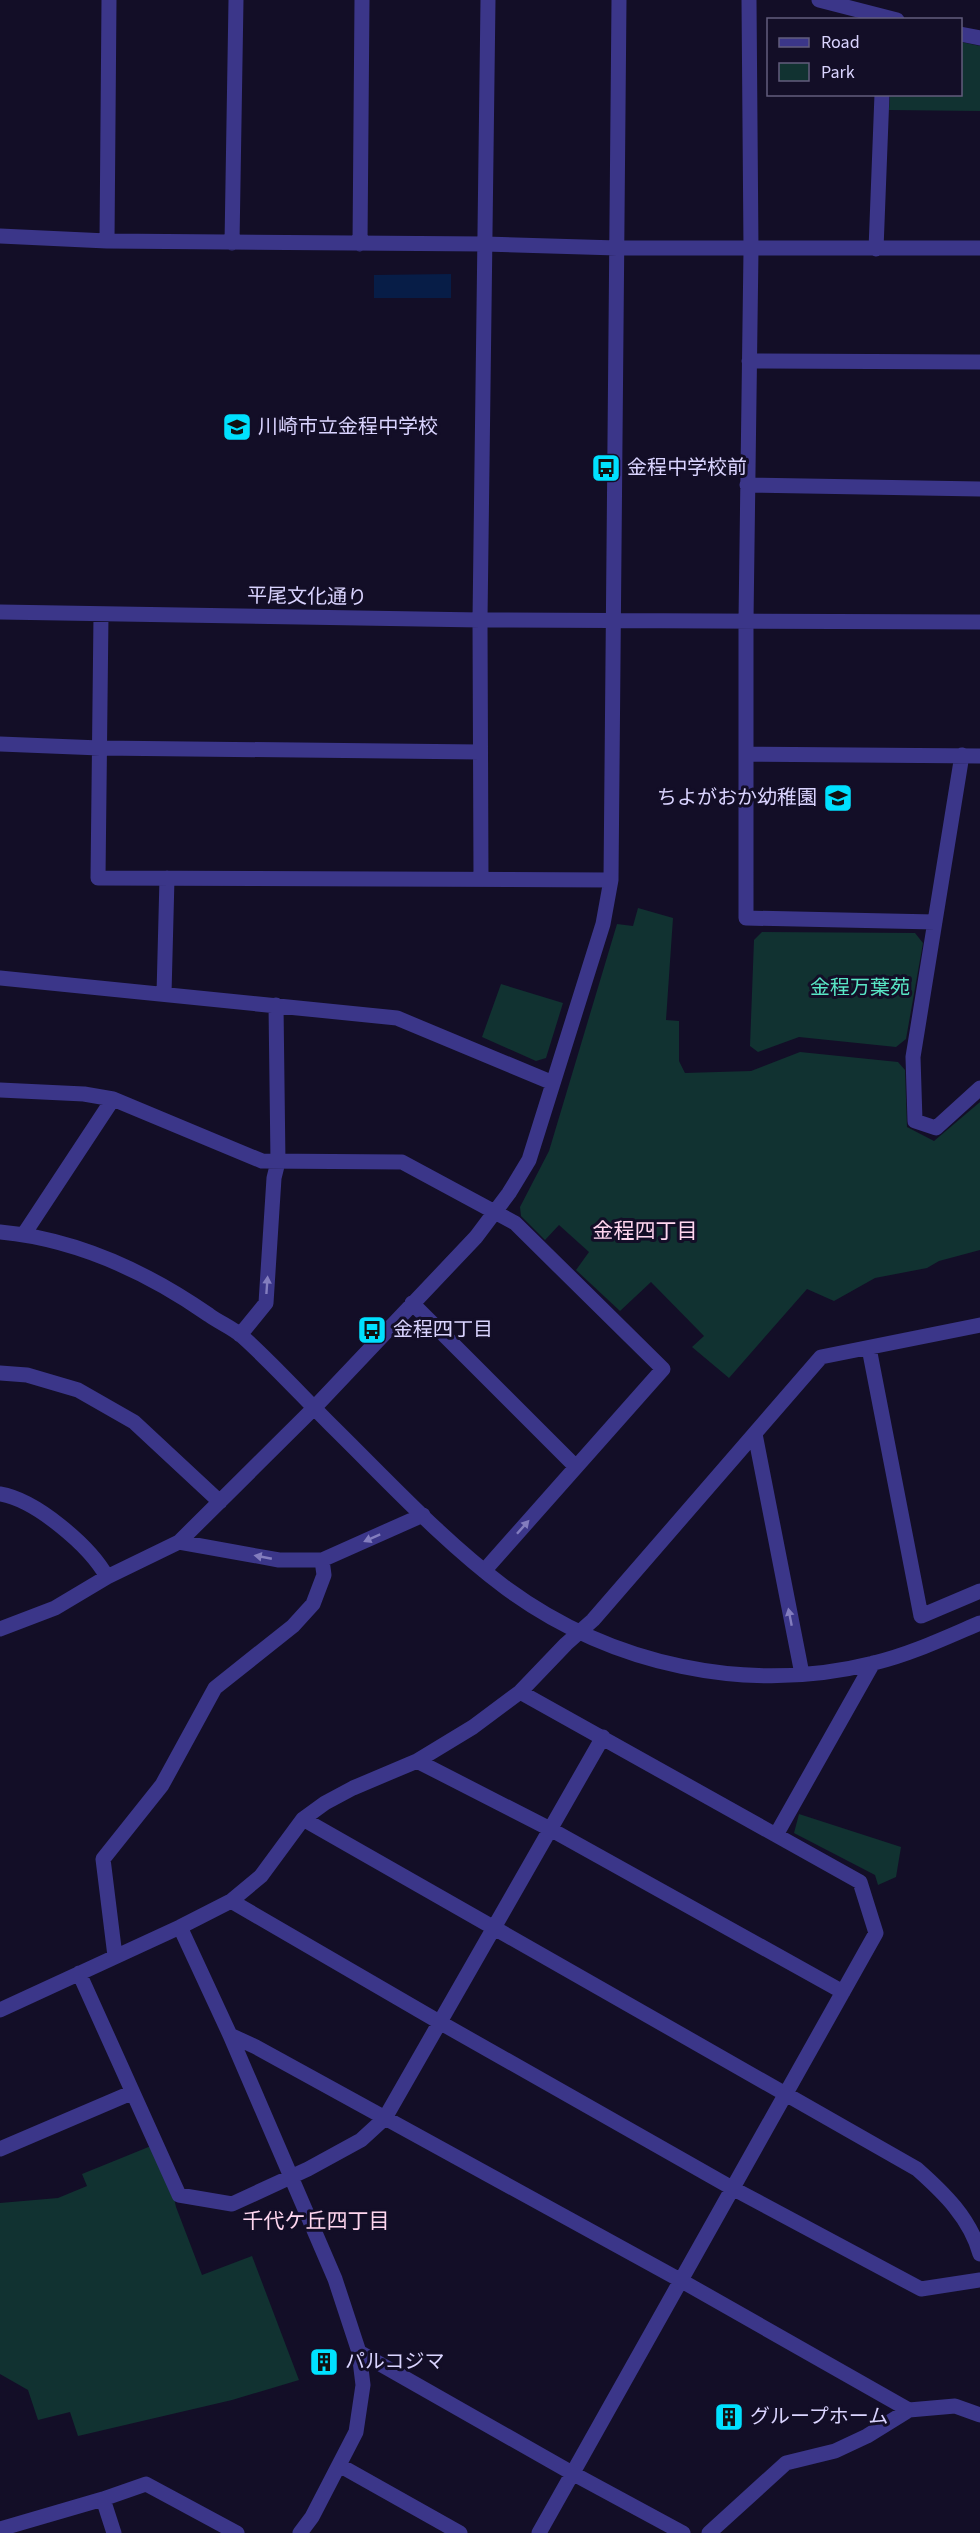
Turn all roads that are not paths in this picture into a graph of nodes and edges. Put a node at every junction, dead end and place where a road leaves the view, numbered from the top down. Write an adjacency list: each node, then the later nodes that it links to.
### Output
1 (109, 0): 13 (street)
2 (236, 0): 14 (street)
3 (362, 0): 15 (street)
4 (488, 0): 16 (street)
5 (619, 0): 17 (street)
6 (750, 0): 19 (street)
7 (819, 0): 8 (street)
8 (885, 18)
9 (962, 34): 10 (street)
10 (980, 38)
11 (882, 96): 20 (street)
12 (0, 236): 13 (street)
13 (107, 241): 14 (street)
14 (232, 243): 15 (street)
15 (360, 244): 16 (street)
16 (485, 244): 17 (street); 27 (street)
17 (617, 248): 19 (street); 29 (street)
18 (980, 248): 20 (street)
19 (751, 249): 20 (street); 21 (street)
20 (876, 249)
21 (749, 361): 22 (street); 23 (street)
22 (980, 362)
23 (747, 485): 24 (street); 28 (street)
24 (980, 489)
25 (0, 612): 26 (street, 平尾文化通り)
26 (101, 615): 27 (street, 平尾文化通り); 32 (street)
27 (480, 620): 29 (street, 平尾文化通り); 33 (street)
28 (746, 620): 29 (street, 平尾文化通り); 30 (street, 平尾文化通り); 34 (street)
29 (614, 621): 39 (street)
30 (980, 622)
31 (0, 744): 32 (street)
32 (100, 748): 33 (street); 37 (street)
33 (480, 752): 38 (street)
34 (747, 754): 35 (street); 40 (street)
35 (962, 755): 36 (street); 40 (street)
36 (980, 756)
37 (167, 878): 38 (street); 42 (street)
38 (481, 879): 39 (street)
39 (611, 880): 44 (street)
40 (935, 922): 45 (street)
41 (0, 978): 42 (street)
42 (164, 994): 43 (street)
43 (276, 1005): 44 (street); 48 (street)
44 (553, 1083): 49 (street)
45 (980, 1088)
46 (0, 1089): 47 (street)
47 (113, 1099): 48 (street); 51 (street)
48 (278, 1162): 49 (street); 54 (street, one-way to 48)
49 (494, 1212): 52 (street); 59 (street)
50 (0, 1232): 51 (street)
51 (24, 1234): 54 (street)
52 (412, 1303): 57 (street); 59 (street)
53 (980, 1325): 55 (street)
54 (240, 1335): 57 (street)
55 (869, 1348): 58 (street); 67 (street)
56 (0, 1373): 61 (street)
57 (314, 1408): 61 (street); 62 (street)
58 (754, 1434): 70 (street); 72 (street, one-way to 58)
59 (576, 1467): 65 (street, one-way to 59)
60 (0, 1494): 66 (street)
61 (220, 1502): 63 (street)
62 (423, 1515): 64 (street, one-way to 64); 65 (street)
63 (179, 1542): 64 (street, one-way to 63); 66 (street)
64 (322, 1560): 82 (street)
65 (484, 1570): 70 (street)
66 (107, 1577): 69 (street)
67 (980, 1591)
68 (980, 1623): 71 (street)
69 (0, 1629)
70 (580, 1632): 72 (street); 73 (street)
71 (873, 1664): 72 (street); 78 (street)
72 (802, 1674)
73 (520, 1692): 74 (street); 75 (street)
74 (603, 1737): 77 (street); 78 (street)
75 (417, 1761): 76 (street); 77 (street)
76 (303, 1819): 79 (street); 81 (street)
77 (550, 1829): 81 (street); 84 (street)
78 (777, 1835): 84 (street)
79 (231, 1901): 80 (street); 86 (street)
80 (180, 1927): 82 (street); 87 (street)
81 (494, 1930): 86 (street); 89 (street)
82 (115, 1956): 83 (street)
83 (79, 1973): 85 (street); 88 (street)
84 (843, 1992): 89 (street)
85 (0, 2010)
86 (441, 2023): 90 (street); 93 (street)
87 (230, 2035): 90 (street); 92 (street)
88 (131, 2093): 91 (street); 92 (street)
89 (786, 2094): 93 (street); 94 (street)
90 (385, 2118): 92 (street); 95 (street)
91 (0, 2149)
92 (291, 2176): 97 (street)
93 (732, 2188): 95 (street); 96 (street)
94 (980, 2254)
95 (680, 2280): 98 (street); 101 (street)
96 (980, 2280)
97 (358, 2352): 100 (street); 101 (street)
98 (909, 2410): 99 (street); 110 (street)
99 (980, 2415)
100 (339, 2465): 106 (street); 107 (street)
101 (572, 2474): 108 (street); 109 (street)
102 (103, 2499): 103 (street); 104 (street); 105 (street)
103 (0, 2529)
104 (114, 2533)
105 (237, 2533)
106 (300, 2533)
107 (460, 2533)
108 (538, 2533)
109 (684, 2533)
110 (709, 2533)

